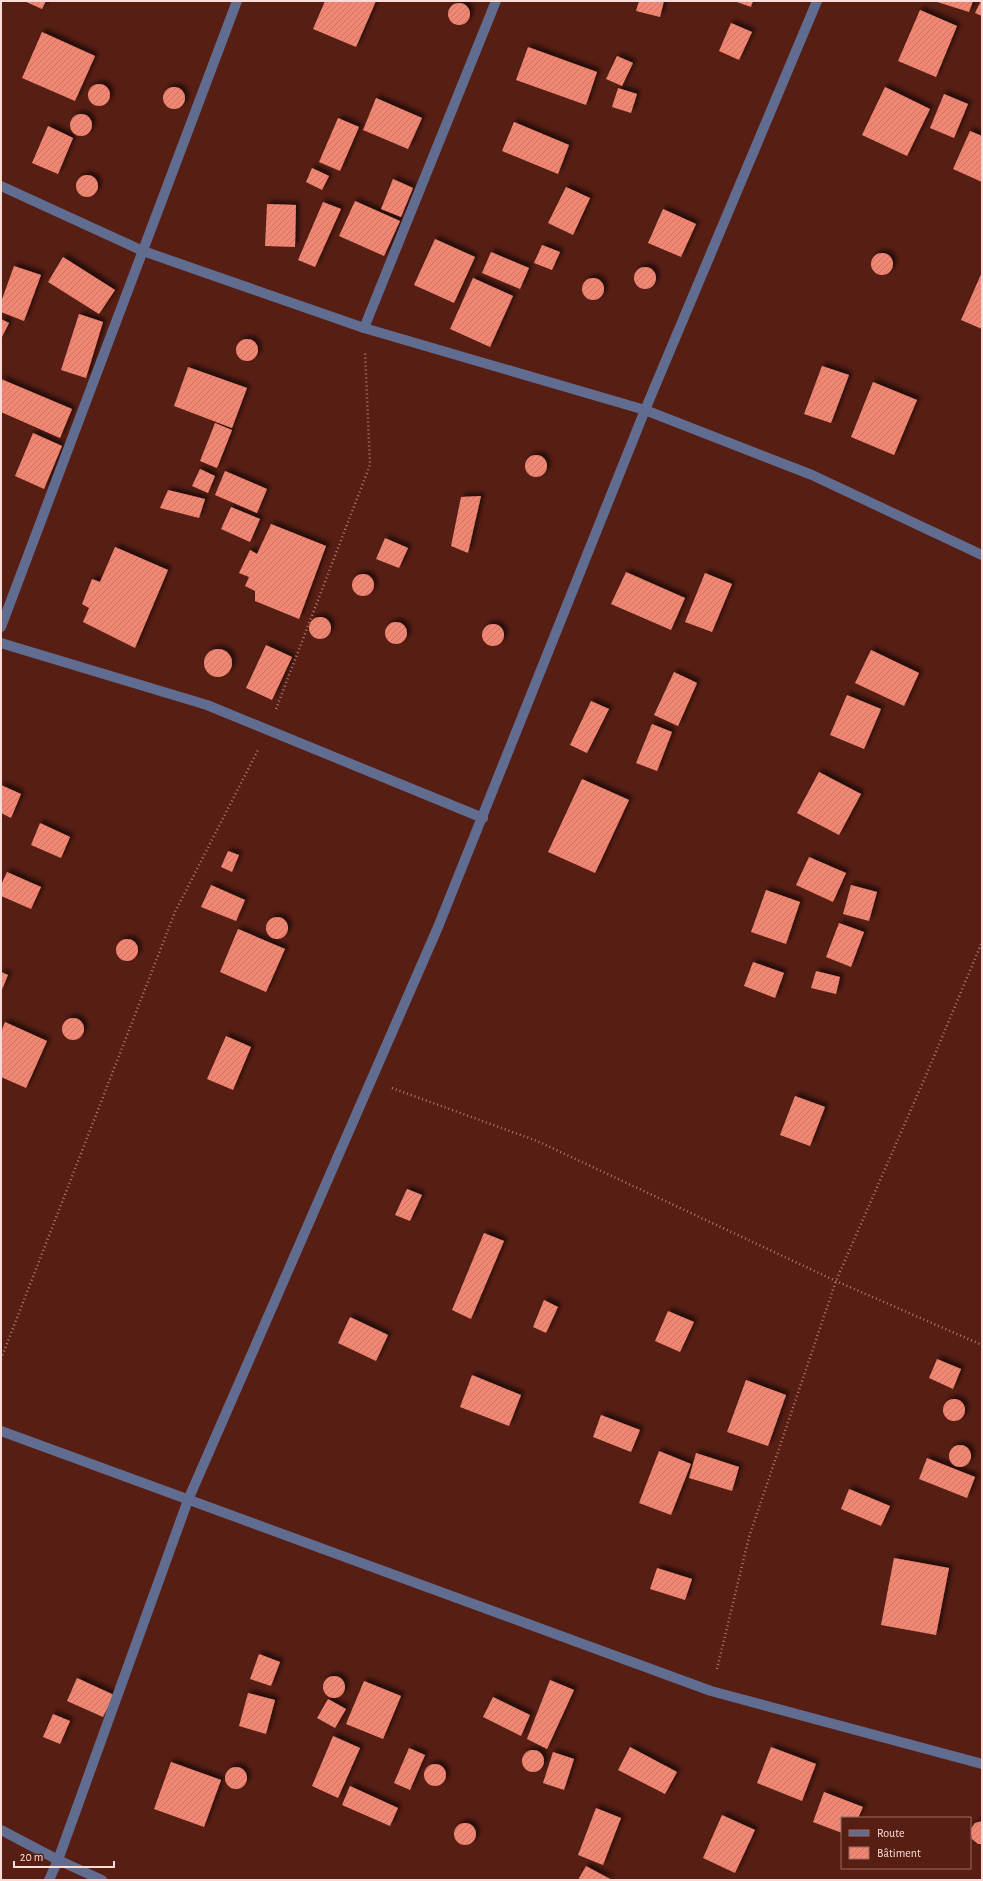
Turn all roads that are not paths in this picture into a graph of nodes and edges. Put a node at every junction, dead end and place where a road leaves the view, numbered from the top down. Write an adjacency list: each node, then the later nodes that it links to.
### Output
1 (237, 1): 5 (street)
2 (496, 1): 6 (street)
3 (817, 1): 7 (street)
4 (1, 186): 5 (street)
5 (143, 251): 6 (street); 9 (street)
6 (364, 328): 7 (street)
7 (645, 410): 8 (street); 11 (street)
8 (982, 554)
9 (1, 627)
10 (1, 643): 11 (street)
11 (483, 818): 13 (street)
12 (1, 1431): 13 (street)
13 (188, 1500): 14 (street); 16 (street)
14 (982, 1764)
15 (1, 1830): 16 (street)
16 (58, 1860): 17 (street); 18 (street)
17 (49, 1880)
18 (102, 1880)

